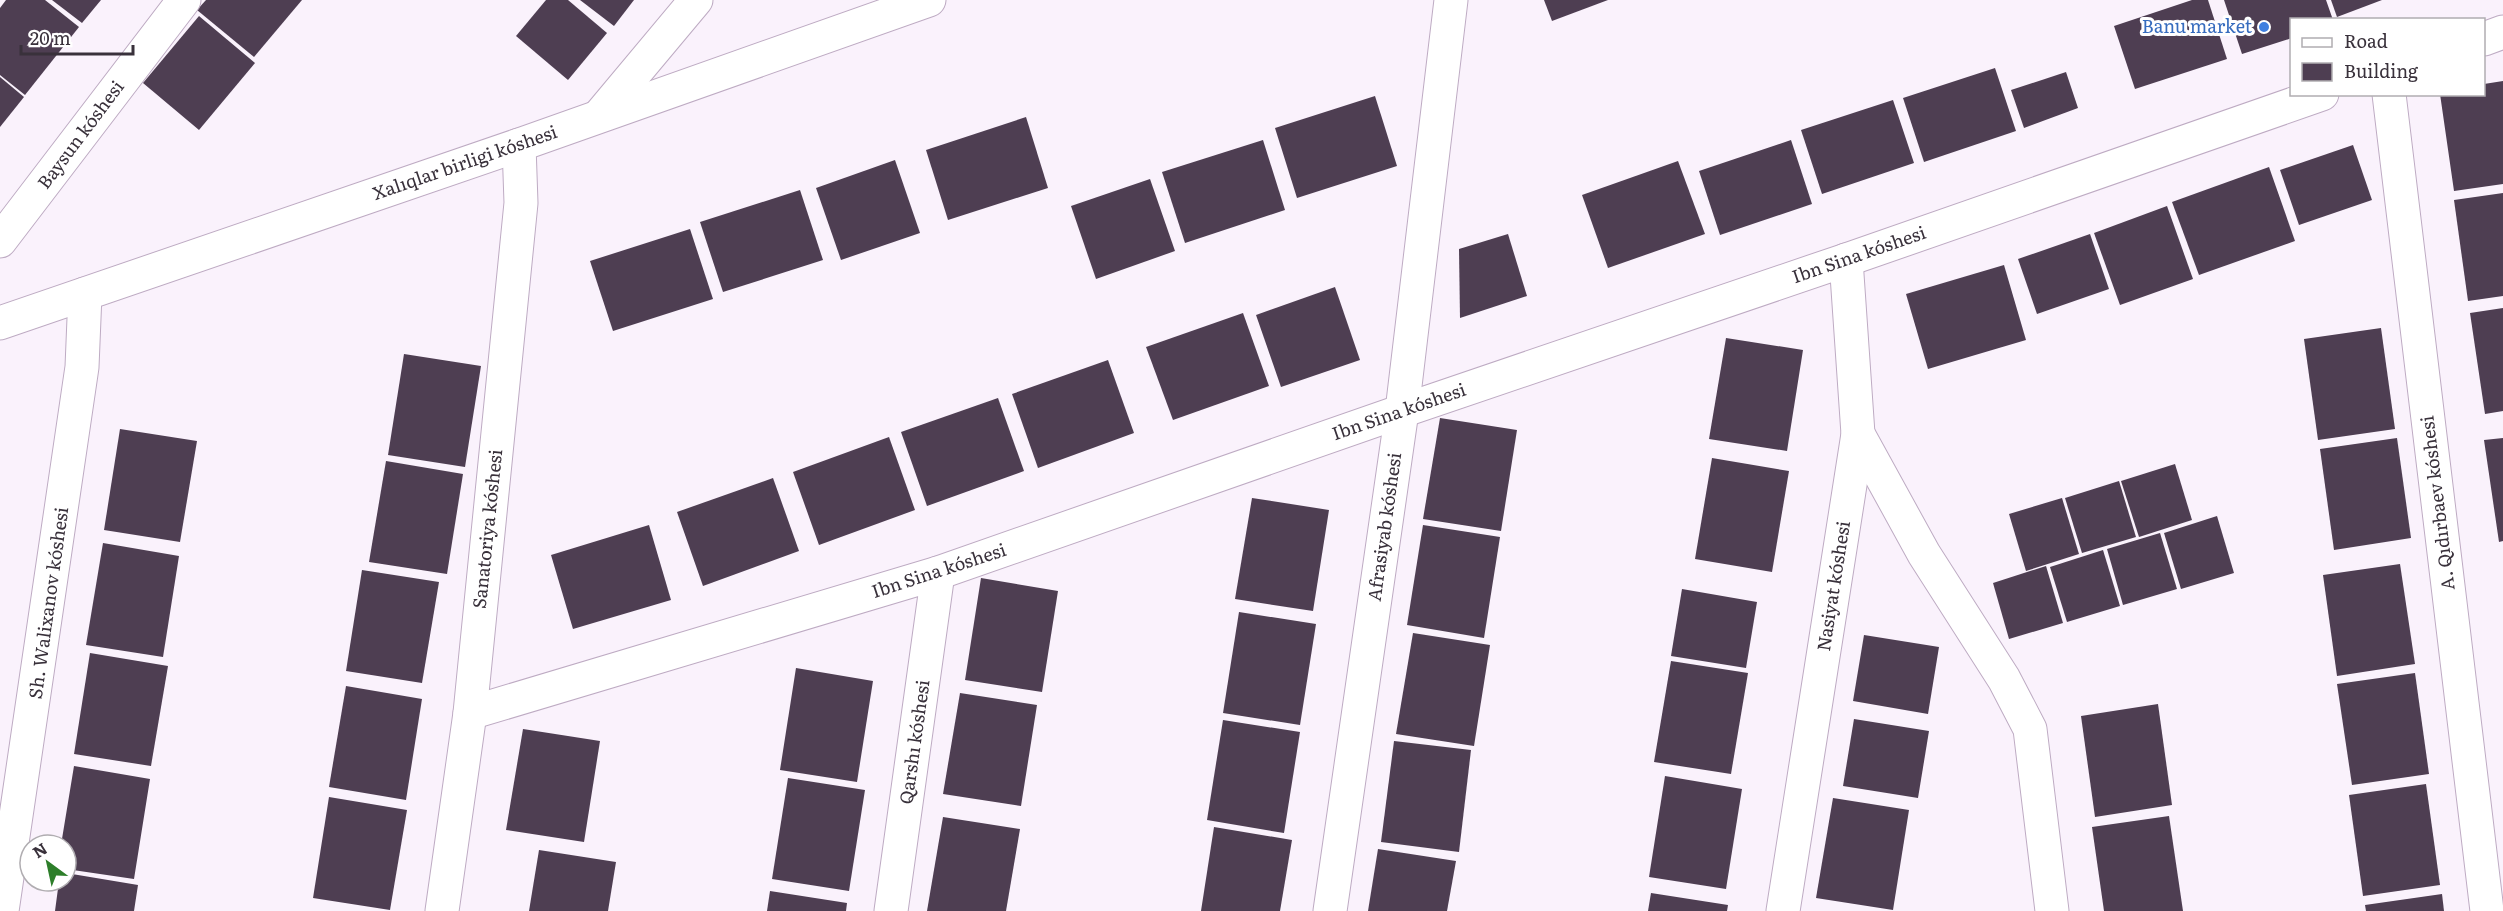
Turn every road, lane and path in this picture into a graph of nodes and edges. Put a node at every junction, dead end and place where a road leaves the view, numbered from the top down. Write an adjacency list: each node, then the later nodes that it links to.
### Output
1 (184, 0): 11 (street, Baysun kóshesi)
2 (696, 0): 9 (street)
3 (929, 0): 9 (street, Xalıqlar birligi kóshesi)
4 (1451, 0): 15 (street, Afrasiyab kóshesi)
5 (2503, 32): 6 (street)
6 (2485, 39)
7 (2316, 96): 12 (street, Ibn Sina kóshesi)
8 (2389, 96): 25 (street, A. Qıdırbaev kóshesi)
9 (599, 116): 10 (street, Xalıqlar birligi kóshesi)
10 (519, 145): 13 (street, Xalıqlar birligi kóshesi); 18 (street, Sanatoriya kóshesi)
11 (0, 241)
12 (1846, 260): 15 (street, Ibn Sina kóshesi); 16 (street, Nasiyat kóshesi)
13 (85, 294): 14 (street, Xalıqlar birligi kóshesi); 19 (street, Sh. Walixanov kóshesi)
14 (0, 323)
15 (1402, 411): 17 (street, Ibn Sina kóshesi); 22 (street, Afrasiyab kóshesi)
16 (1858, 434): 23 (street, Nasiyat kóshesi); 24 (street)
17 (938, 573): 18 (street, Ibn Sina kóshesi); 21 (street, Qarshı kóshesi)
18 (470, 713): 20 (street, Sanatoriya kóshesi)
19 (2, 911)
20 (442, 911)
21 (891, 911)
22 (1330, 911)
23 (1783, 911)
24 (2052, 911)
25 (2487, 911)

